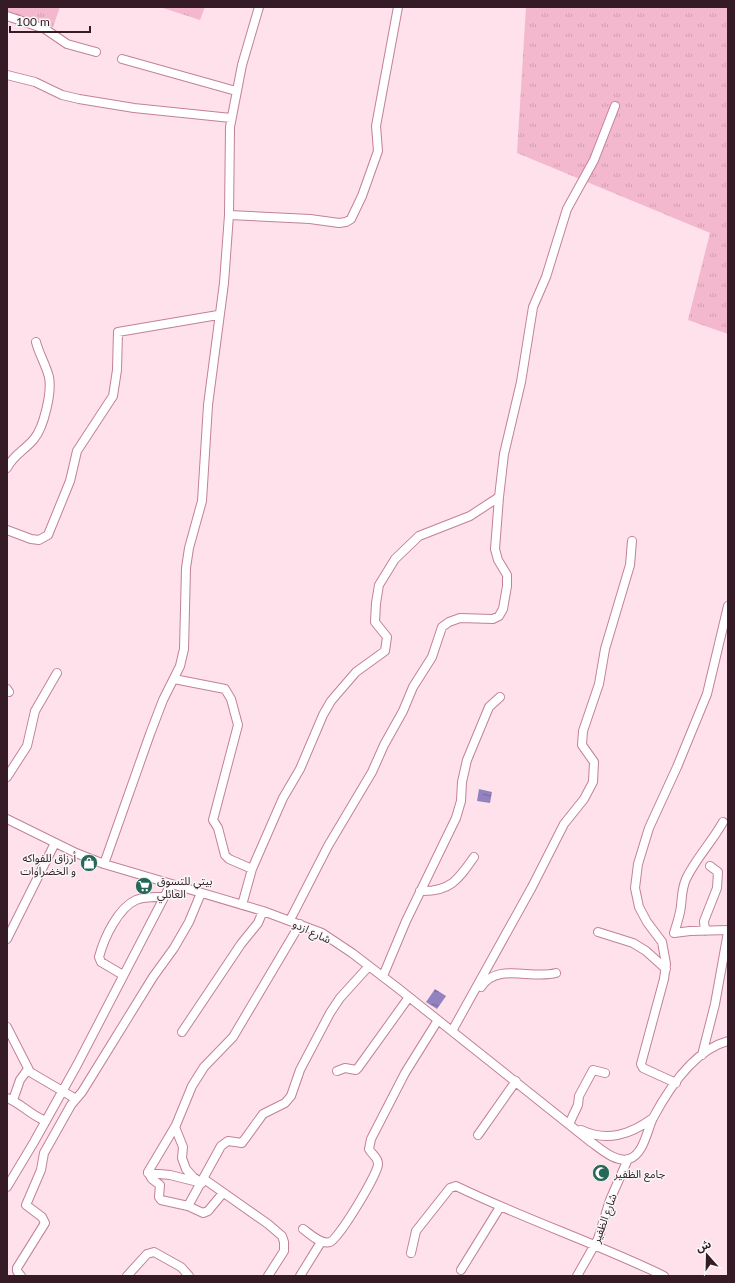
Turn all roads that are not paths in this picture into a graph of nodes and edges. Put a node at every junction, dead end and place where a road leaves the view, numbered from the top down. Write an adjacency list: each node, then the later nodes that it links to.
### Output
1 (259, 7): 7 (street)
2 (398, 7): 10 (street)
3 (7, 16): 4 (street)
4 (96, 52)
5 (122, 59): 7 (street)
6 (7, 75): 9 (street)
7 (236, 91): 9 (street)
8 (615, 106): 14 (street)
9 (231, 118): 10 (street)
10 (229, 215): 11 (street)
11 (218, 315): 15 (street); 19 (street)
12 (36, 342): 13 (street)
13 (7, 468)
14 (499, 496): 28 (street); 35 (street)
15 (7, 530)
16 (632, 541): 50 (street)
17 (728, 606): 43 (street)
18 (57, 673): 21 (street)
19 (174, 679): 26 (street); 28 (street)
20 (500, 697): 30 (street)
21 (7, 777)
22 (7, 820): 24 (street, شارع ازدو)
23 (723, 822): 37 (street)
24 (55, 843): 26 (street, شارع ازدو); 40 (street)
25 (474, 857): 30 (street)
26 (104, 864): 29 (street, شارع ازدو)
27 (710, 866): 37 (street)
28 (252, 869): 33 (street)
29 (172, 884): 31 (street, شارع ازدو); 32 (street)
30 (420, 891): 46 (street)
31 (201, 893): 33 (street, شارع ازدو); 61 (street)
32 (164, 897): 45 (street); 45 (street)
33 (242, 905): 34 (street, شارع ازدو)
34 (263, 912): 35 (street, شارع ازدو); 51 (street)
35 (290, 920): 36 (street, شارع ازدو)
36 (300, 924): 41 (street, شارع ازدو); 65 (street)
37 (705, 931): 38 (street)
38 (728, 931): 42 (street)
39 (598, 932): 43 (street)
40 (7, 939)
41 (369, 966): 46 (street, شارع ازدو); 69 (street)
42 (724, 968): 53 (street)
43 (666, 969): 58 (street)
44 (556, 973): 50 (street)
45 (123, 975): 59 (street)
46 (383, 976): 47 (street, شارع ازدو)
47 (409, 997): 48 (street, شارع ازدو); 55 (street)
48 (438, 1020): 50 (street, شارع ازدو); 75 (street)
49 (7, 1027): 54 (street)
50 (453, 1028): 57 (street, شارع ازدو)
51 (182, 1032)
52 (728, 1041): 53 (street)
53 (702, 1055): 58 (street)
54 (28, 1069): 59 (street); 60 (street)
55 (337, 1071)
56 (605, 1073): 64 (street)
57 (516, 1081): 64 (street, شارع ازدو); 66 (street)
58 (676, 1083): 62 (street)
59 (62, 1091): 61 (street); 63 (street)
60 (10, 1099): 63 (street)
61 (76, 1099): 79 (street)
62 (653, 1118): 64 (street); 67 (street)
63 (46, 1120): 70 (street)
64 (571, 1125): 67 (street)
65 (175, 1127): 68 (street); 69 (street)
66 (478, 1136)
67 (628, 1159): 76 (street, شارع الظفير)
68 (148, 1173): 69 (street); 72 (street)
69 (203, 1181): 71 (street); 72 (street)
70 (7, 1187)
71 (223, 1192): 72 (street); 82 (street)
72 (188, 1206)
73 (500, 1207): 76 (street); 77 (street); 78 (street)
74 (303, 1229): 75 (street)
75 (321, 1242): 83 (street)
76 (594, 1245): 84 (street, شارع الظفير); 85 (street)
77 (411, 1253)
78 (461, 1270)
79 (21, 1276)
80 (127, 1276): 81 (street)
81 (189, 1276)
82 (268, 1276)
83 (300, 1276)
84 (577, 1276)
85 (664, 1276)

